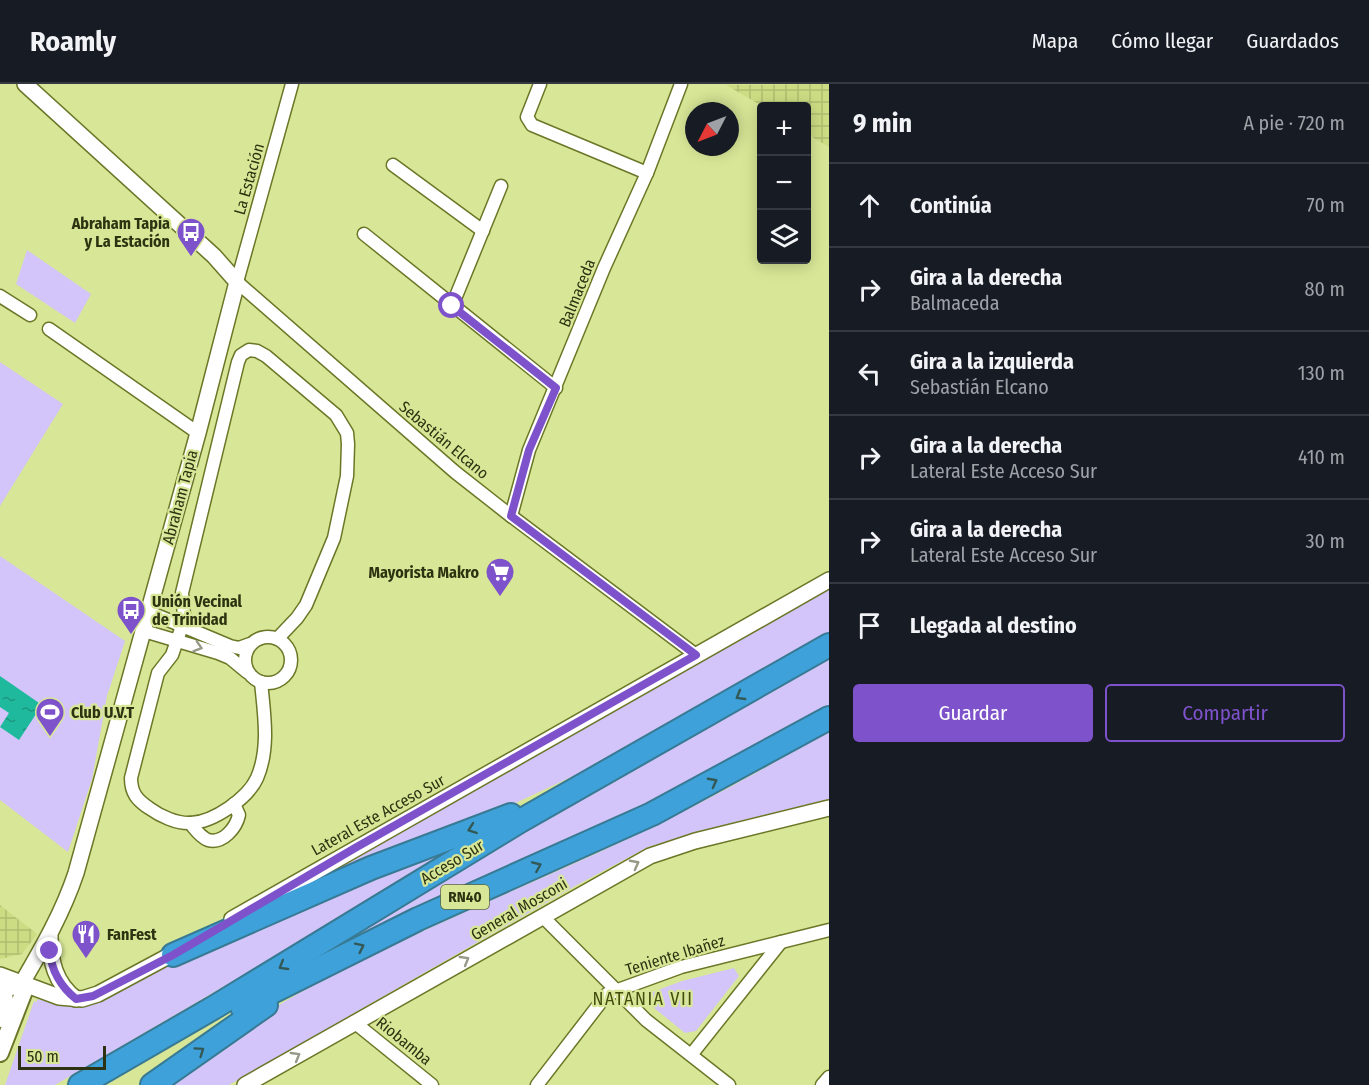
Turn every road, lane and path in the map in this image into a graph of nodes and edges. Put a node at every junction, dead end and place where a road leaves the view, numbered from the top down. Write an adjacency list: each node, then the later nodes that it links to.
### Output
1 (25, 84): 10 (street)
2 (292, 84): 10 (street, La Estación)
3 (540, 84): 6 (street)
4 (681, 84): 6 (street, Balmaceda)
5 (393, 165): 8 (street)
6 (647, 173): 15 (street, Balmaceda)
7 (501, 186): 8 (street)
8 (483, 231): 12 (street)
9 (364, 234): 12 (street)
10 (237, 282): 16 (street, Abraham Tapia); 17 (street, Sebastián Elcano)
11 (0, 296): 13 (street)
12 (452, 306): 15 (street)
13 (30, 315)
14 (49, 329): 16 (street)
15 (556, 388): 17 (street, Balmaceda)
16 (198, 433): 19 (street, Abraham Tapia)
17 (511, 516): 26 (street, Sebastián Elcano)
18 (829, 580): 26 (street)
19 (149, 612): 20 (street); 21 (street, Abraham Tapia)
20 (181, 626): 22 (street); 23 (street); 24 (street)
21 (144, 631): 23 (street); 36 (street, Abraham Tapia)
22 (278, 638): 24 (street); 28 (street)
23 (177, 641): 27 (street, one-way to 27); 33 (street)
24 (250, 644): 27 (street)
25 (829, 645): 30 (highway, Acceso Sur / RN40, one-way to 30)
26 (696, 655): 38 (street, Lateral Este Acceso Sur)
27 (248, 673): 28 (street)
28 (261, 682): 31 (street)
29 (829, 718): 39 (highway, Acceso Sur / RN40, one-way to 29)
30 (585, 784): 38 (highway, one-way to 38); 51 (highway, Acceso Sur / RN40, one-way to 51)
31 (234, 804): 33 (street); 33 (street)
32 (829, 808): 34 (street, General Mosconi, one-way to 32)
33 (190, 823)
34 (542, 916): 42 (street); 45 (street, General Mosconi, one-way to 34)
35 (829, 930): 37 (street, Teniente Ibañez)
36 (50, 935): 40 (street, Abraham Tapia); 43 (street)
37 (781, 942): 42 (street, Teniente Ibañez); 47 (street)
38 (173, 955): 43 (street, Lateral Este Acceso Sur)
39 (333, 960): 52 (highway, Acceso Sur / RN40); 53 (highway, one-way to 39)
40 (22, 982): 41 (main road); 43 (street, Lateral Este Acceso Sur); 46 (main road, Abraham Tapia)
41 (1, 986): 44 (main road)
42 (617, 991): 47 (street); 50 (street, Teniente Ibañez)
43 (76, 999)
44 (0, 1019)
45 (354, 1022): 49 (street, General Mosconi, one-way to 45); 54 (street, Riobamba)
46 (0, 1053)
47 (691, 1055): 55 (street)
48 (829, 1077): 56 (street)
49 (249, 1084)
50 (540, 1084)
51 (80, 1085)
52 (105, 1085)
53 (152, 1085)
54 (432, 1085)
55 (729, 1085)
56 (822, 1085)

